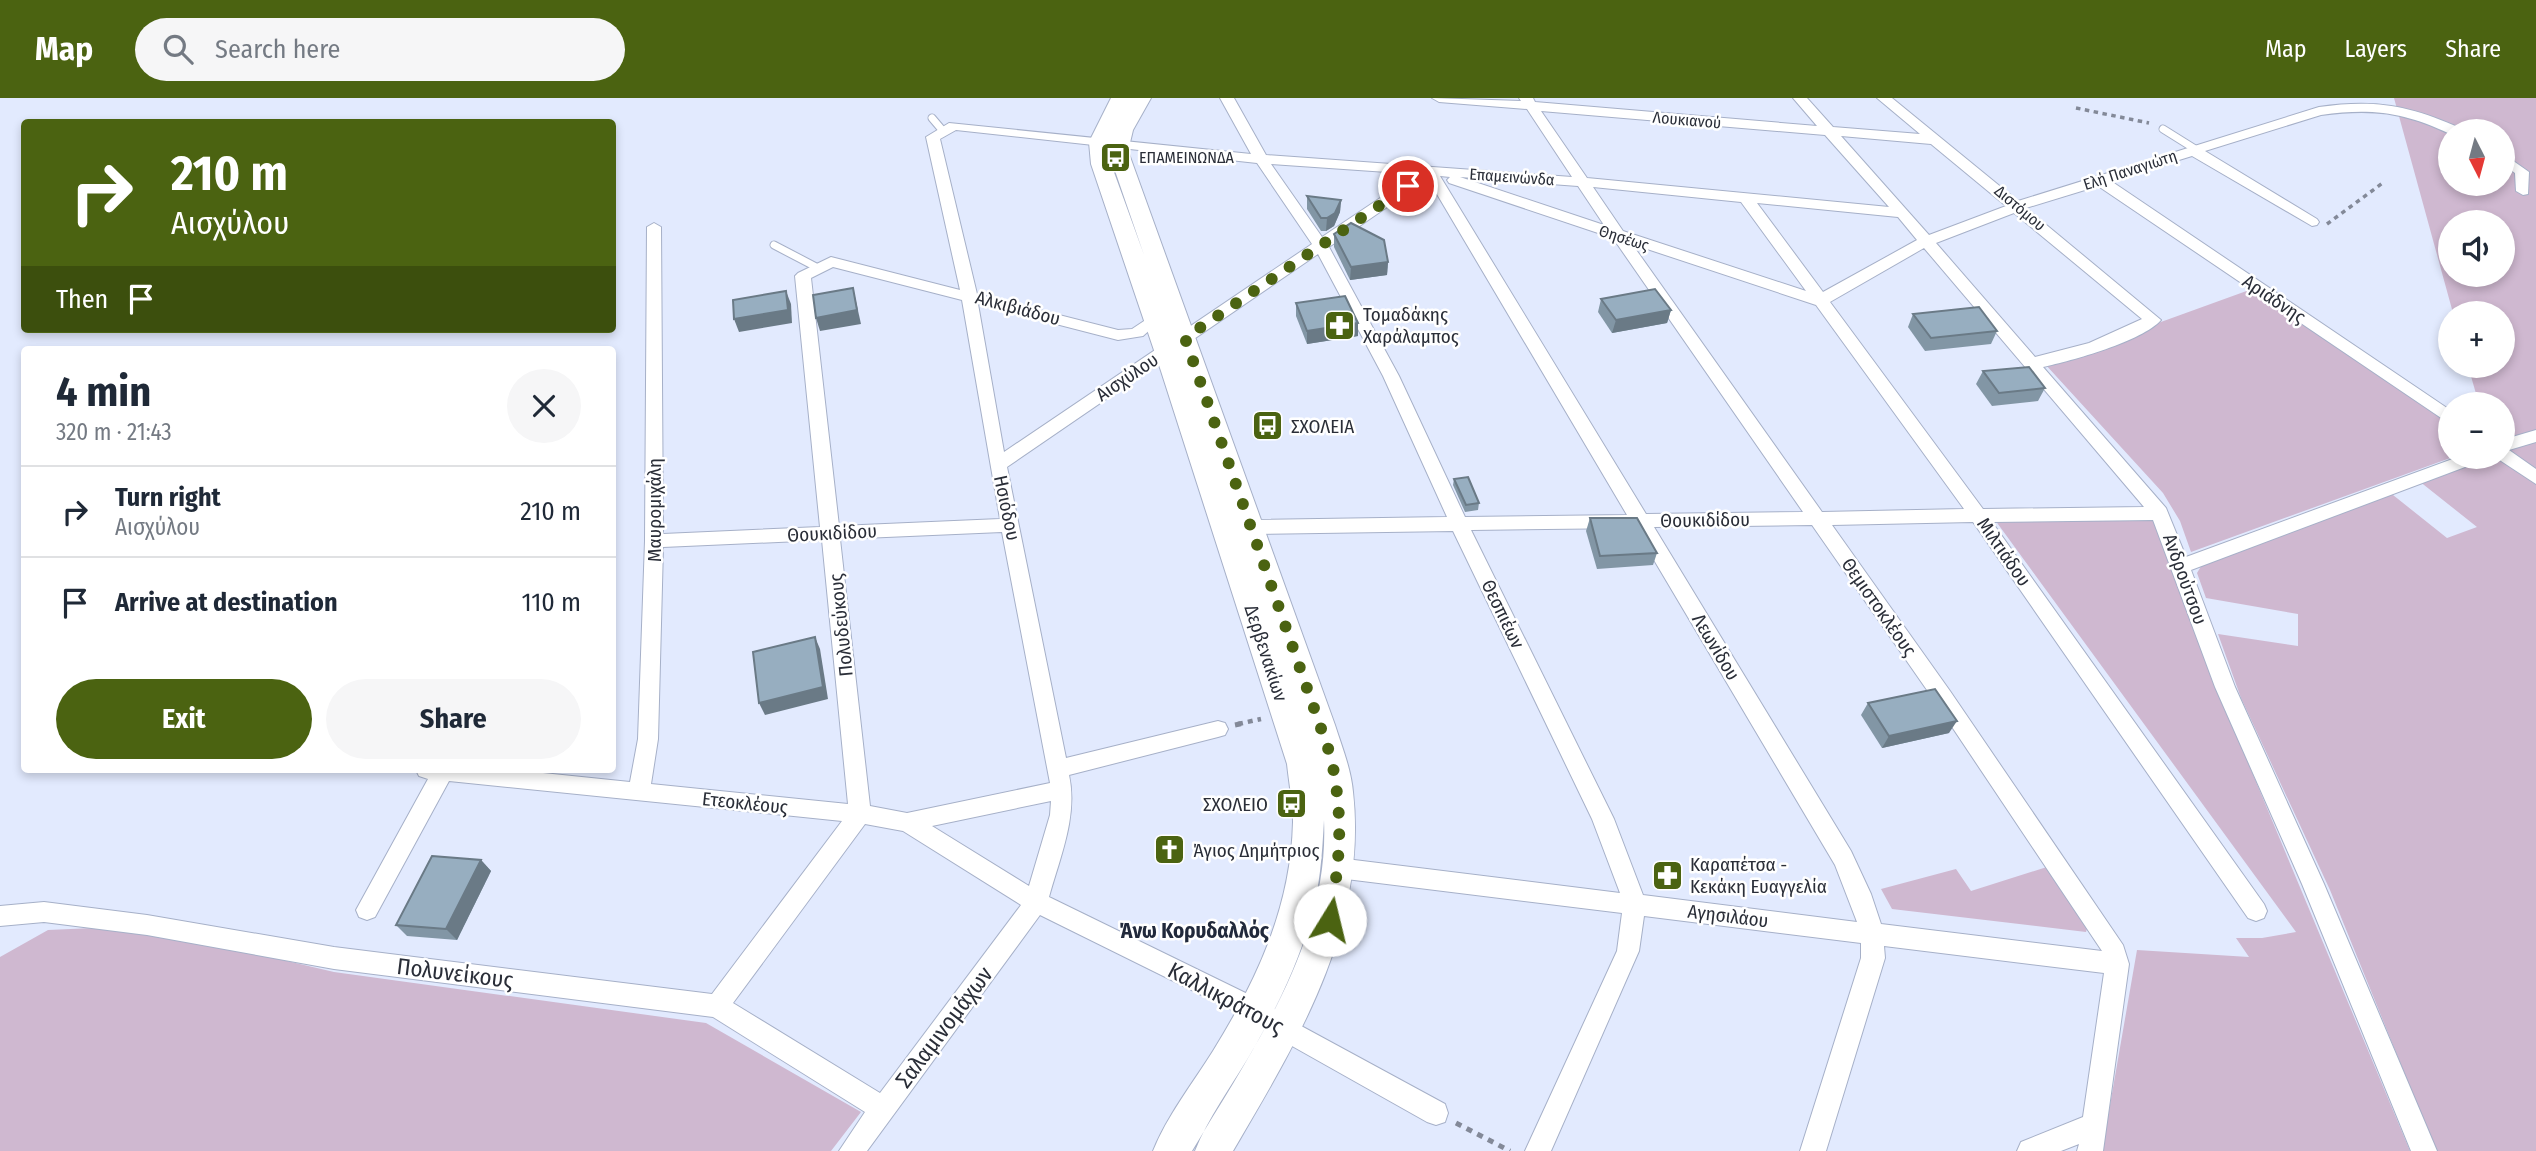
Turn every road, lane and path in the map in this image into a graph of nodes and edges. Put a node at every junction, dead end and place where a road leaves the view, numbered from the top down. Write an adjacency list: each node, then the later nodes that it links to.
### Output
1 (1121, 98): 15 (street)
2 (1141, 98): 15 (street)
3 (1227, 98): 17 (street, Θεσπιέων)
4 (1439, 98): 7 (street, Λουκιανού)
5 (1800, 98): 13 (street, Ανδρούτσου)
6 (1884, 98): 14 (street, Διστόμου)
7 (1529, 102): 13 (street, Λουκιανού); 22 (street, Θεμιστοκλέους)
8 (2386, 102): 10 (street, Ελή Παναγιώτη); 16 (street, Ελή Παναγιώτη)
9 (2076, 108): 12 (path)
10 (2438, 123)
11 (943, 125): 15 (street, Επαμεινώνδα); 34 (street, Ησιόδου)
12 (2163, 129): 16 (lane)
13 (1829, 132): 14 (street, Λουκιανού); 26 (street, Ανδρούτσου)
14 (1936, 140): 25 (street, Διστόμου)
15 (1109, 143): 17 (street, Επαμεινώνδα); 36 (street, Δερβενακίων); 37 (street, Δερβενακίων)
16 (2194, 150): 20 (street, Ελή Παναγιώτη); 27 (street)
17 (1261, 159): 19 (street, Επαμεινώνδα); 32 (street, Θεσπιέων)
18 (2515, 167): 23 (street)
19 (1430, 171): 22 (street, Επαμεινώνδα); 29 (street, Θησέως); 32 (street, Αισχύλου); 49 (street, Λεωνίδου)
20 (2099, 180): 25 (street, Ελή Παναγιώτη); 39 (street, Αριάδνης)
21 (2384, 181): 27 (path)
22 (1584, 182): 24 (street, Επαμεινώνδα); 29 (street, Θεμιστοκλέους)
23 (2523, 191)
24 (1746, 198): 26 (street, Επαμεινώνδα); 35 (street, Μιλτιάδου)
25 (2018, 206): 30 (street, Ελή Παναγιώτη); 38 (street, Διστόμου)
26 (1902, 213): 30 (street, Ανδρούτσου)
27 (2312, 222)
28 (654, 227): 54 (street, Μαυρομιχάλη)
29 (1619, 236): 35 (street, Θησέως); 48 (street, Θεμιστοκλέους)
30 (1926, 241): 35 (street, Ελή Παναγιώτη); 38 (street, Ανδρούτσου)
31 (774, 245): 33 (lane)
32 (1321, 246): 37 (street, Αισχύλου); 50 (street, Θεσπιέων)
33 (818, 268): 34 (street, Αλκιβιάδου); 53 (street, Πολυδεύκους)
34 (970, 295): 36 (street, Αλκιβιάδου); 43 (street, Ησιόδου)
35 (1819, 301): 47 (street, Μιλτιάδου)
36 (1153, 320): 37 (street, Δερβενακίων)
37 (1175, 345): 43 (street, Αισχύλου); 52 (street, Δερβενακίων); 73 (street, Δερβενακίων)
38 (2033, 363): 46 (street, Ανδρούτσου)
39 (2438, 410)
40 (2536, 436): 41 (street)
41 (2515, 442)
42 (2515, 463): 45 (street)
43 (998, 465): 51 (street, Ησιόδου)
44 (2443, 469): 55 (street)
45 (2536, 478)
46 (2160, 513): 47 (street, Θουκιδίδου); 55 (street, Ανδρούτσου)
47 (1978, 516): 48 (street, Θουκιδίδου); 68 (street, Μιλτιάδου)
48 (1816, 518): 49 (street, Θουκιδίδου); 71 (street, Θεμιστοκλέους)
49 (1641, 521): 50 (street, Θουκιδίδου); 70 (street, Λεωνίδου)
50 (1459, 524): 52 (street, Θουκιδίδου); 66 (street, Θεσπιέων)
51 (1010, 525): 53 (street, Θουκιδίδου); 60 (street, Ησιόδου)
52 (1250, 527): 64 (street, Δερβενακίων)
53 (831, 533): 54 (street, Θουκιδίδου); 62 (street, Πολυδεύκους)
54 (654, 541): 61 (street, Μαυρομιχάλη)
55 (2181, 566): 85 (street, Ανδρούτσου)
56 (1266, 718): 57 (path)
57 (1218, 730): 60 (street, Ετεοκλέους)
58 (434, 773): 67 (street)
59 (454, 773): 61 (street, Ετεοκλέους)
60 (1060, 780): 63 (street, Ετεοκλέους); 65 (street, Ησιόδου)
61 (639, 792): 62 (street, Ετεοκλέους)
62 (860, 814): 63 (street, Ετεοκλέους); 72 (street)
63 (906, 822): 65 (street, Καλλικράτους)
64 (1338, 868): 66 (street, Αγησιλάου); 73 (street, Δερβενακίων)
65 (1036, 902): 73 (street, Καλλικράτους); 74 (street, Σαλαμινομάχων)
66 (1634, 904): 70 (street, Αγησιλάου); 81 (street, Θεσπιέων)
67 (367, 910)
68 (2256, 911)
69 (0, 916): 72 (street, Πολυνείκους)
70 (1873, 933): 71 (street, Αγησιλάου); 82 (street, Λεωνίδου)
71 (2117, 964): 76 (street)
72 (717, 1006): 74 (street, Πολυνείκους)
73 (1270, 1020): 75 (street, Καλλικράτους); 78 (street, Δερβενακίων); 79 (street, Δερβενακίων)
74 (883, 1109): 77 (street, Σαλαμινομάχων)
75 (1436, 1113): 80 (path)
76 (2096, 1124): 83 (street); 84 (street)
77 (852, 1151)
78 (1171, 1151)
79 (1213, 1151)
80 (1510, 1151)
81 (1538, 1151)
82 (1813, 1151)
83 (2030, 1151)
84 (2091, 1151)
85 (2424, 1151)

